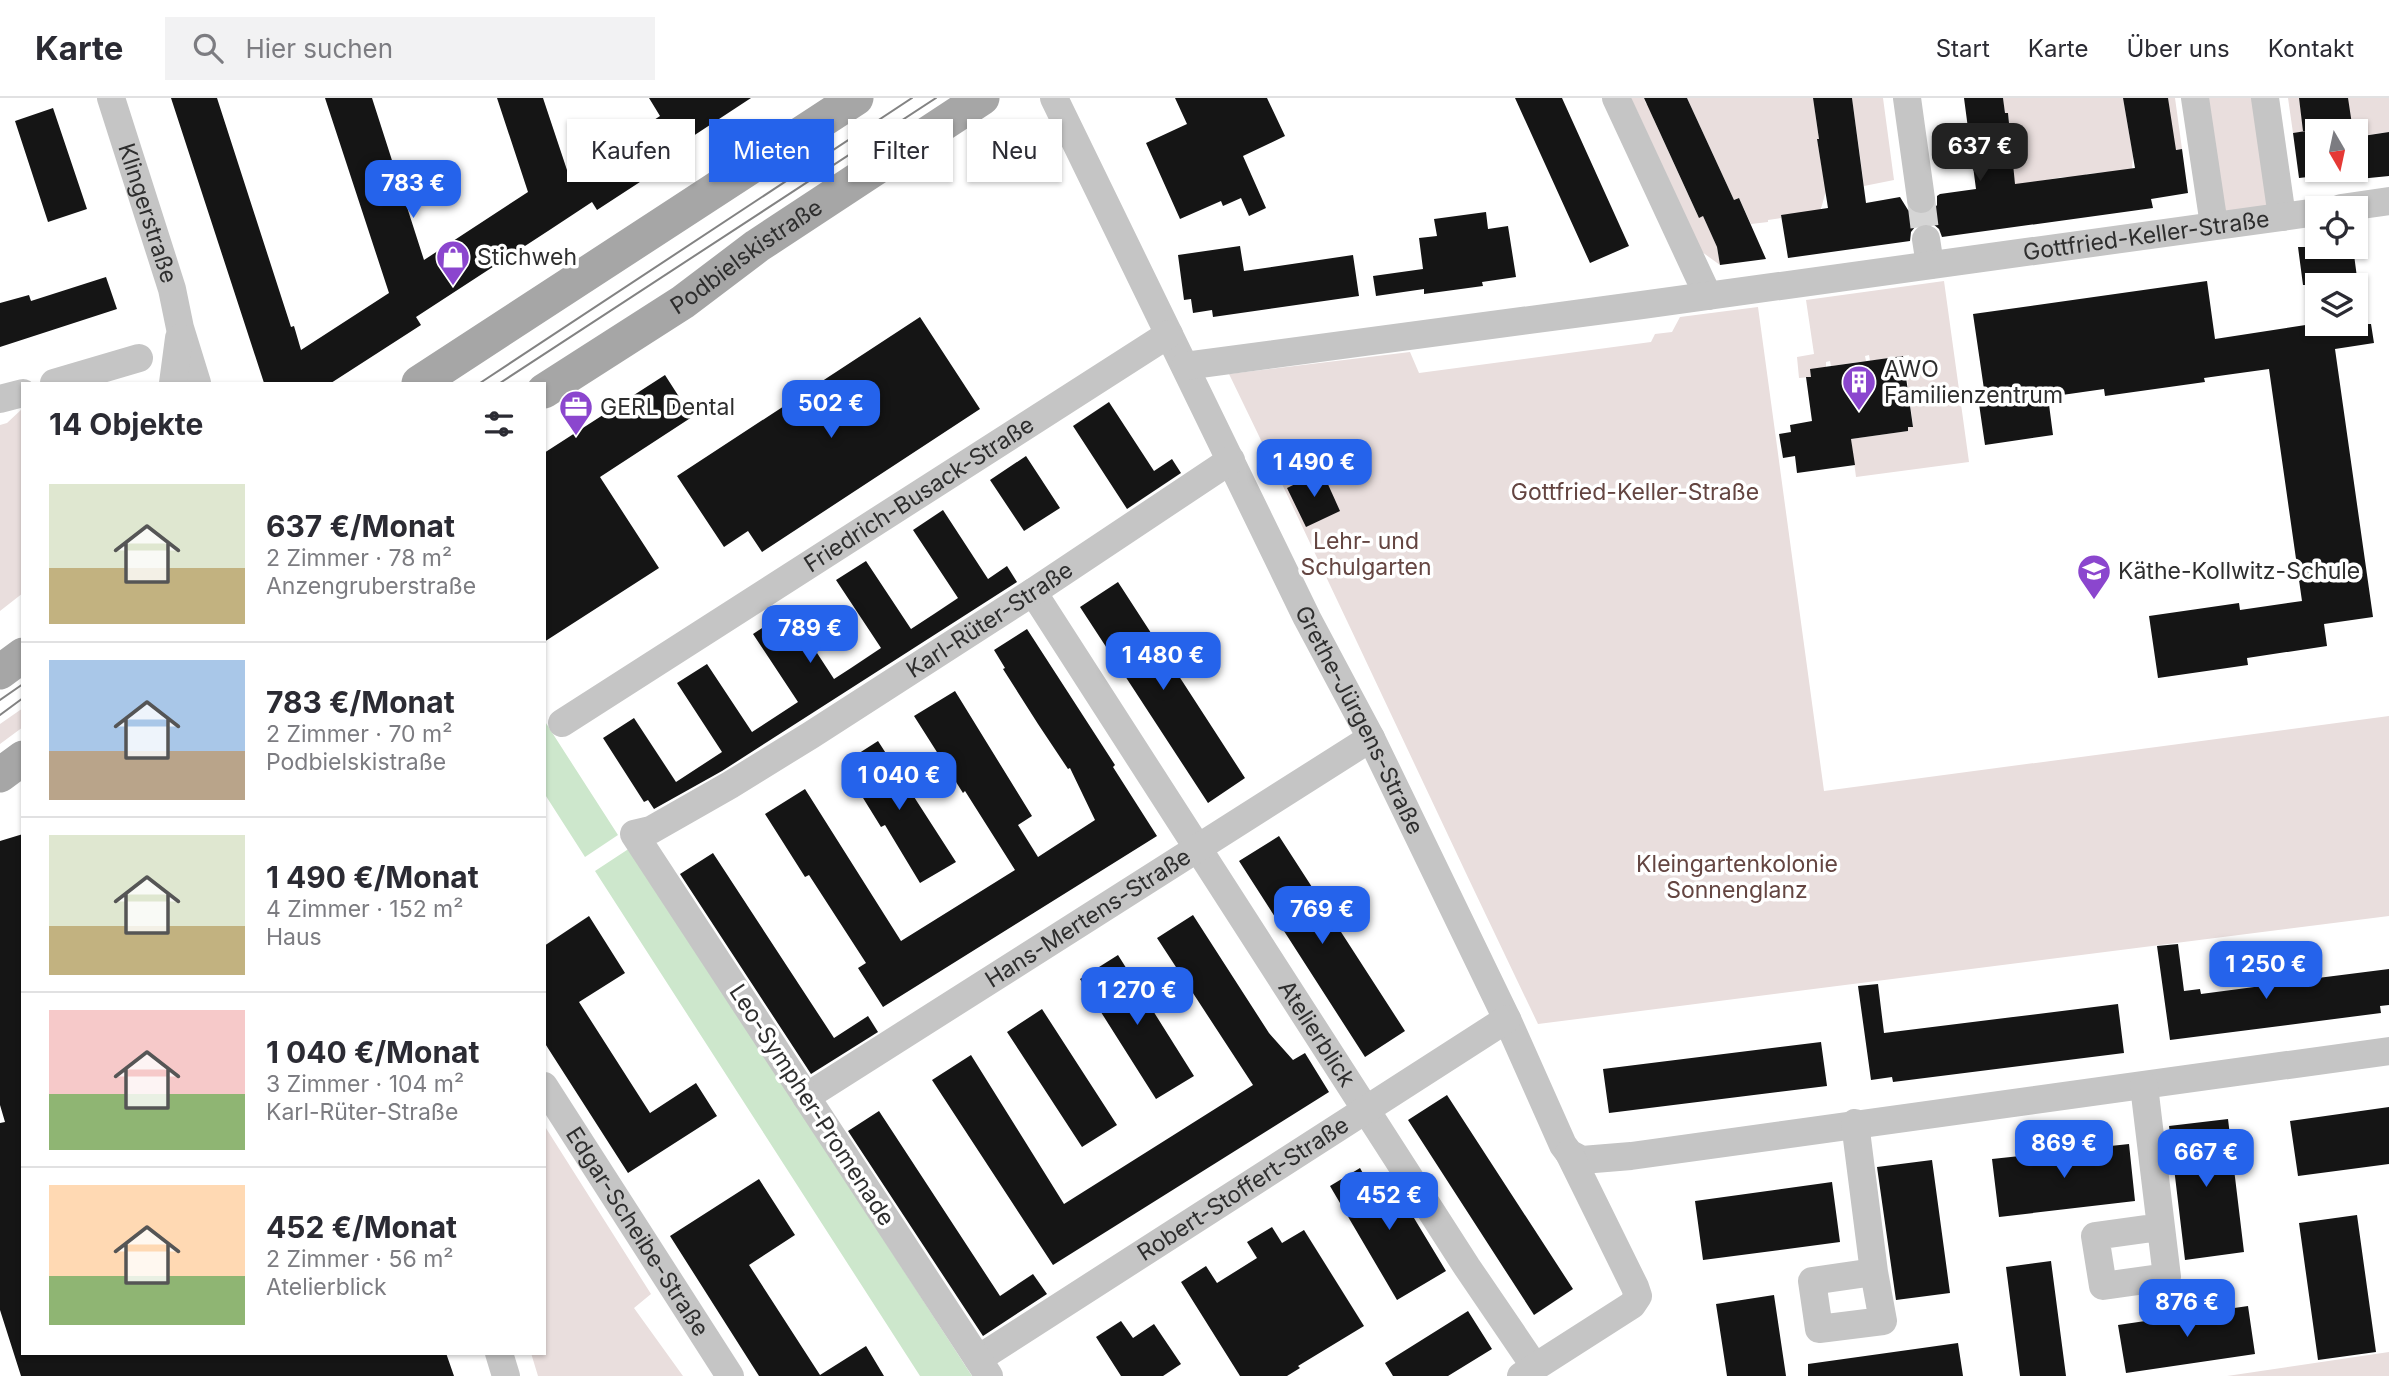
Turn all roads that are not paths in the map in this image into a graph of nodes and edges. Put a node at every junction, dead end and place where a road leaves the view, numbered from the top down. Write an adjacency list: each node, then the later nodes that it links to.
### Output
1 (111, 98): 16 (street, Klingerstraße)
2 (856, 98): 23 (main road)
3 (982, 98): 24 (main road, Podbielskistraße)
4 (1054, 98): 17 (street, Grethe-Jürgens-Straße)
5 (1616, 98): 15 (street)
6 (1907, 98): 9 (street)
7 (2195, 98): 14 (street)
8 (2265, 98): 13 (street)
9 (1921, 198)
10 (2389, 201): 11 (street)
11 (2368, 204)
12 (2305, 213): 13 (street, Gottfried-Keller-Straße)
13 (2282, 216): 14 (street, Gottfried-Keller-Straße)
14 (2214, 225): 15 (street, Gottfried-Keller-Straße)
15 (1708, 296): 19 (street, Gottfried-Keller-Straße)
16 (180, 328): 21 (street, Klingerstraße); 22 (street, Klingerstraße)
17 (1169, 334): 19 (street, Grethe-Jürgens-Straße); 33 (street, Friedrich-Busack-Straße)
18 (139, 358): 20 (street)
19 (1185, 366): 27 (street, Grethe-Jürgens-Straße)
20 (57, 382)
21 (173, 382)
22 (197, 382)
23 (421, 382)
24 (546, 390)
25 (21, 394): 26 (street)
26 (0, 399)
27 (1231, 460): 28 (street, Karl-Rüter-Straße); 34 (street, Grethe-Jürgens-Straße)
28 (1033, 592): 37 (street, Karl-Rüter-Straße); 38 (street, Atelierblick)
29 (21, 640): 31 (street)
30 (21, 656): 32 (main road)
31 (0, 660)
32 (0, 672)
33 (562, 723)
34 (1371, 738): 38 (street, Hans-Mertens-Straße); 39 (street, Grethe-Jürgens-Straße)
35 (21, 759): 36 (main road)
36 (0, 775)
37 (634, 834): 43 (street, Leo-Sympher-Promenade)
38 (1198, 849): 43 (street, Hans-Mertens-Straße); 44 (street, Atelierblick)
39 (1507, 1019): 44 (street, Robert-Stoffert-Straße); 46 (street, Grethe-Jürgens-Straße)
40 (2389, 1051): 41 (street)
41 (2144, 1086): 45 (street); 47 (street)
42 (546, 1089): 53 (street, Edgar-Scheibe-Straße)
43 (806, 1097): 50 (street, Leo-Sympher-Promenade)
44 (1367, 1109): 50 (street, Robert-Stoffert-Straße); 51 (street, Atelierblick)
45 (1854, 1124): 46 (street); 48 (street)
46 (1569, 1153): 51 (street, Grethe-Jürgens-Straße)
47 (2160, 1227)
48 (1874, 1272)
49 (500, 1355): 52 (street)
50 (984, 1367)
51 (1528, 1372)
52 (506, 1376)
53 (730, 1376)

